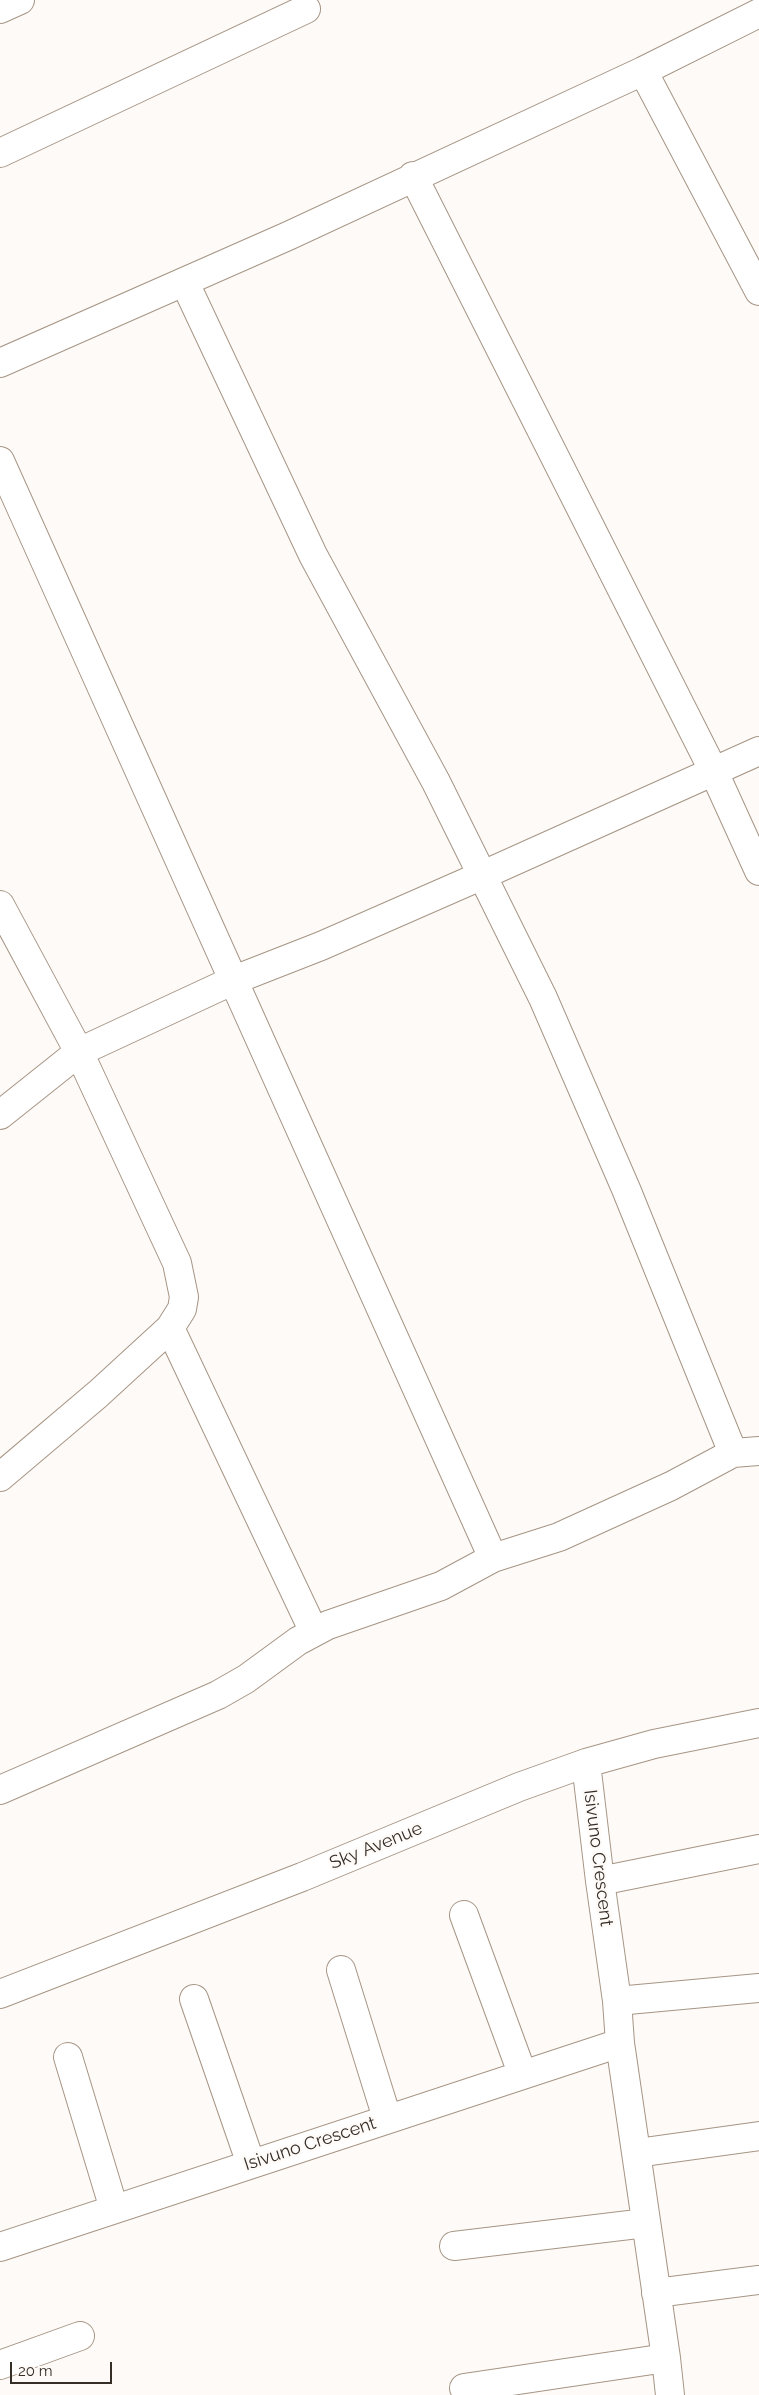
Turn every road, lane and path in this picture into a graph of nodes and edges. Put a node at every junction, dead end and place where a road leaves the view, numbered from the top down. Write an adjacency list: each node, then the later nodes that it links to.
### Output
1 (20, 0): 3 (street)
2 (306, 8): 6 (street)
3 (0, 9)
4 (759, 13): 5 (street)
5 (643, 71): 7 (street); 9 (street)
6 (0, 154)
7 (413, 176): 8 (street); 13 (street)
8 (185, 283): 10 (street); 15 (street)
9 (759, 291)
10 (0, 363)
11 (0, 461): 17 (street)
12 (759, 751): 13 (street)
13 (714, 772): 14 (street); 15 (street)
14 (759, 871)
15 (483, 875): 17 (street); 21 (street)
16 (0, 905): 18 (street)
17 (234, 980): 18 (street); 23 (street)
18 (79, 1052): 19 (street); 20 (street)
19 (0, 1115)
20 (170, 1328): 22 (street); 24 (street)
21 (746, 1452): 23 (street)
22 (0, 1477)
23 (493, 1558): 24 (street)
24 (314, 1632): 27 (street)
25 (759, 1723): 26 (street, Sky Avenue)
26 (586, 1763): 29 (street, Isivuno Crescent); 33 (street, Sky Avenue)
27 (0, 1790)
28 (759, 1849): 29 (street)
29 (600, 1881): 35 (street, Isivuno Crescent)
30 (464, 1915): 38 (street)
31 (341, 1970): 39 (street)
32 (759, 1988): 35 (street)
33 (0, 1994)
34 (194, 1999): 42 (street)
35 (618, 2001): 36 (street, Isivuno Crescent)
36 (620, 2043): 38 (street, Isivuno Crescent); 41 (street, Isivuno Crescent)
37 (68, 2057): 43 (street)
38 (522, 2073): 39 (street, Isivuno Crescent)
39 (387, 2118): 42 (street, Isivuno Crescent)
40 (759, 2136): 41 (street)
41 (637, 2153): 44 (street, Isivuno Crescent)
42 (252, 2164): 43 (street, Isivuno Crescent)
43 (114, 2210): 46 (street, Isivuno Crescent)
44 (646, 2223): 45 (street); 48 (street, Isivuno Crescent)
45 (454, 2246)
46 (0, 2247)
47 (759, 2280): 48 (street)
48 (656, 2293): 50 (street, Isivuno Crescent)
49 (80, 2336): 51 (street)
50 (666, 2358): 52 (street); 53 (street, Isivuno Crescent)
51 (0, 2365)
52 (464, 2388)
53 (670, 2395)

